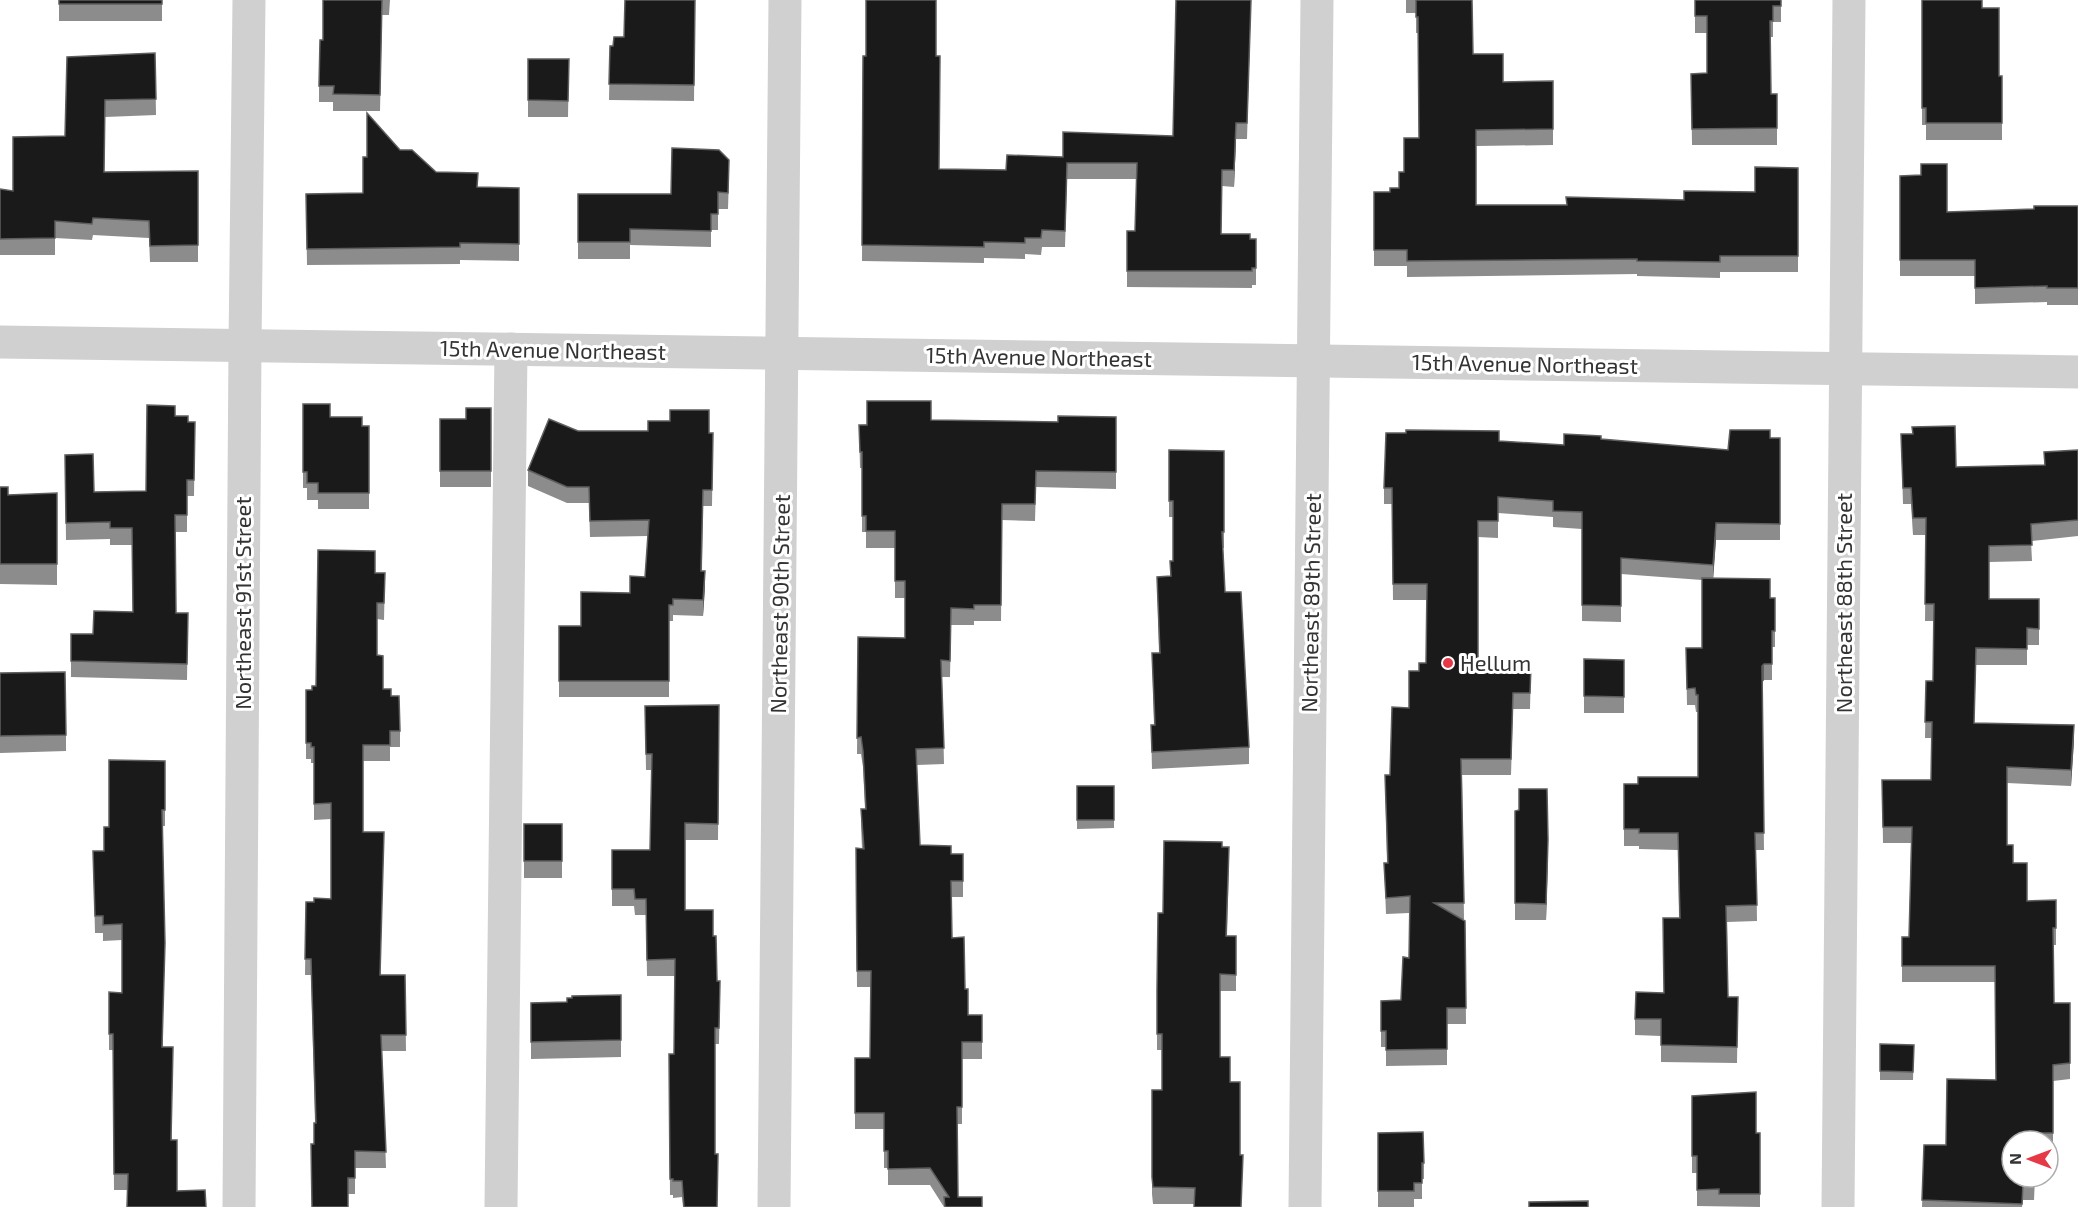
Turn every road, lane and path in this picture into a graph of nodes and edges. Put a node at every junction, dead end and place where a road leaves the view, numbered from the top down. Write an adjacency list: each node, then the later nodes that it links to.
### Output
1 (249, 0): 6 (street, Northeast 91st Street)
2 (785, 0): 8 (street, Northeast 90th Street)
3 (1317, 0): 9 (street, Northeast 89th Street)
4 (1850, 0): 10 (street, Northeast 88th Street)
5 (0, 342): 6 (street, 15th Avenue Northeast)
6 (245, 346): 7 (street, 15th Avenue Northeast); 12 (street, Northeast 91st Street)
7 (511, 349): 8 (street, 15th Avenue Northeast); 13 (street)
8 (783, 353): 9 (street, 15th Avenue Northeast); 14 (street, Northeast 90th Street)
9 (1312, 361): 10 (street, 15th Avenue Northeast); 15 (street, Northeast 89th Street)
10 (1846, 368): 11 (street, 15th Avenue Northeast); 16 (street, Northeast 88th Street)
11 (2078, 372)
12 (239, 1207)
13 (501, 1207)
14 (774, 1207)
15 (1305, 1207)
16 (1838, 1207)

